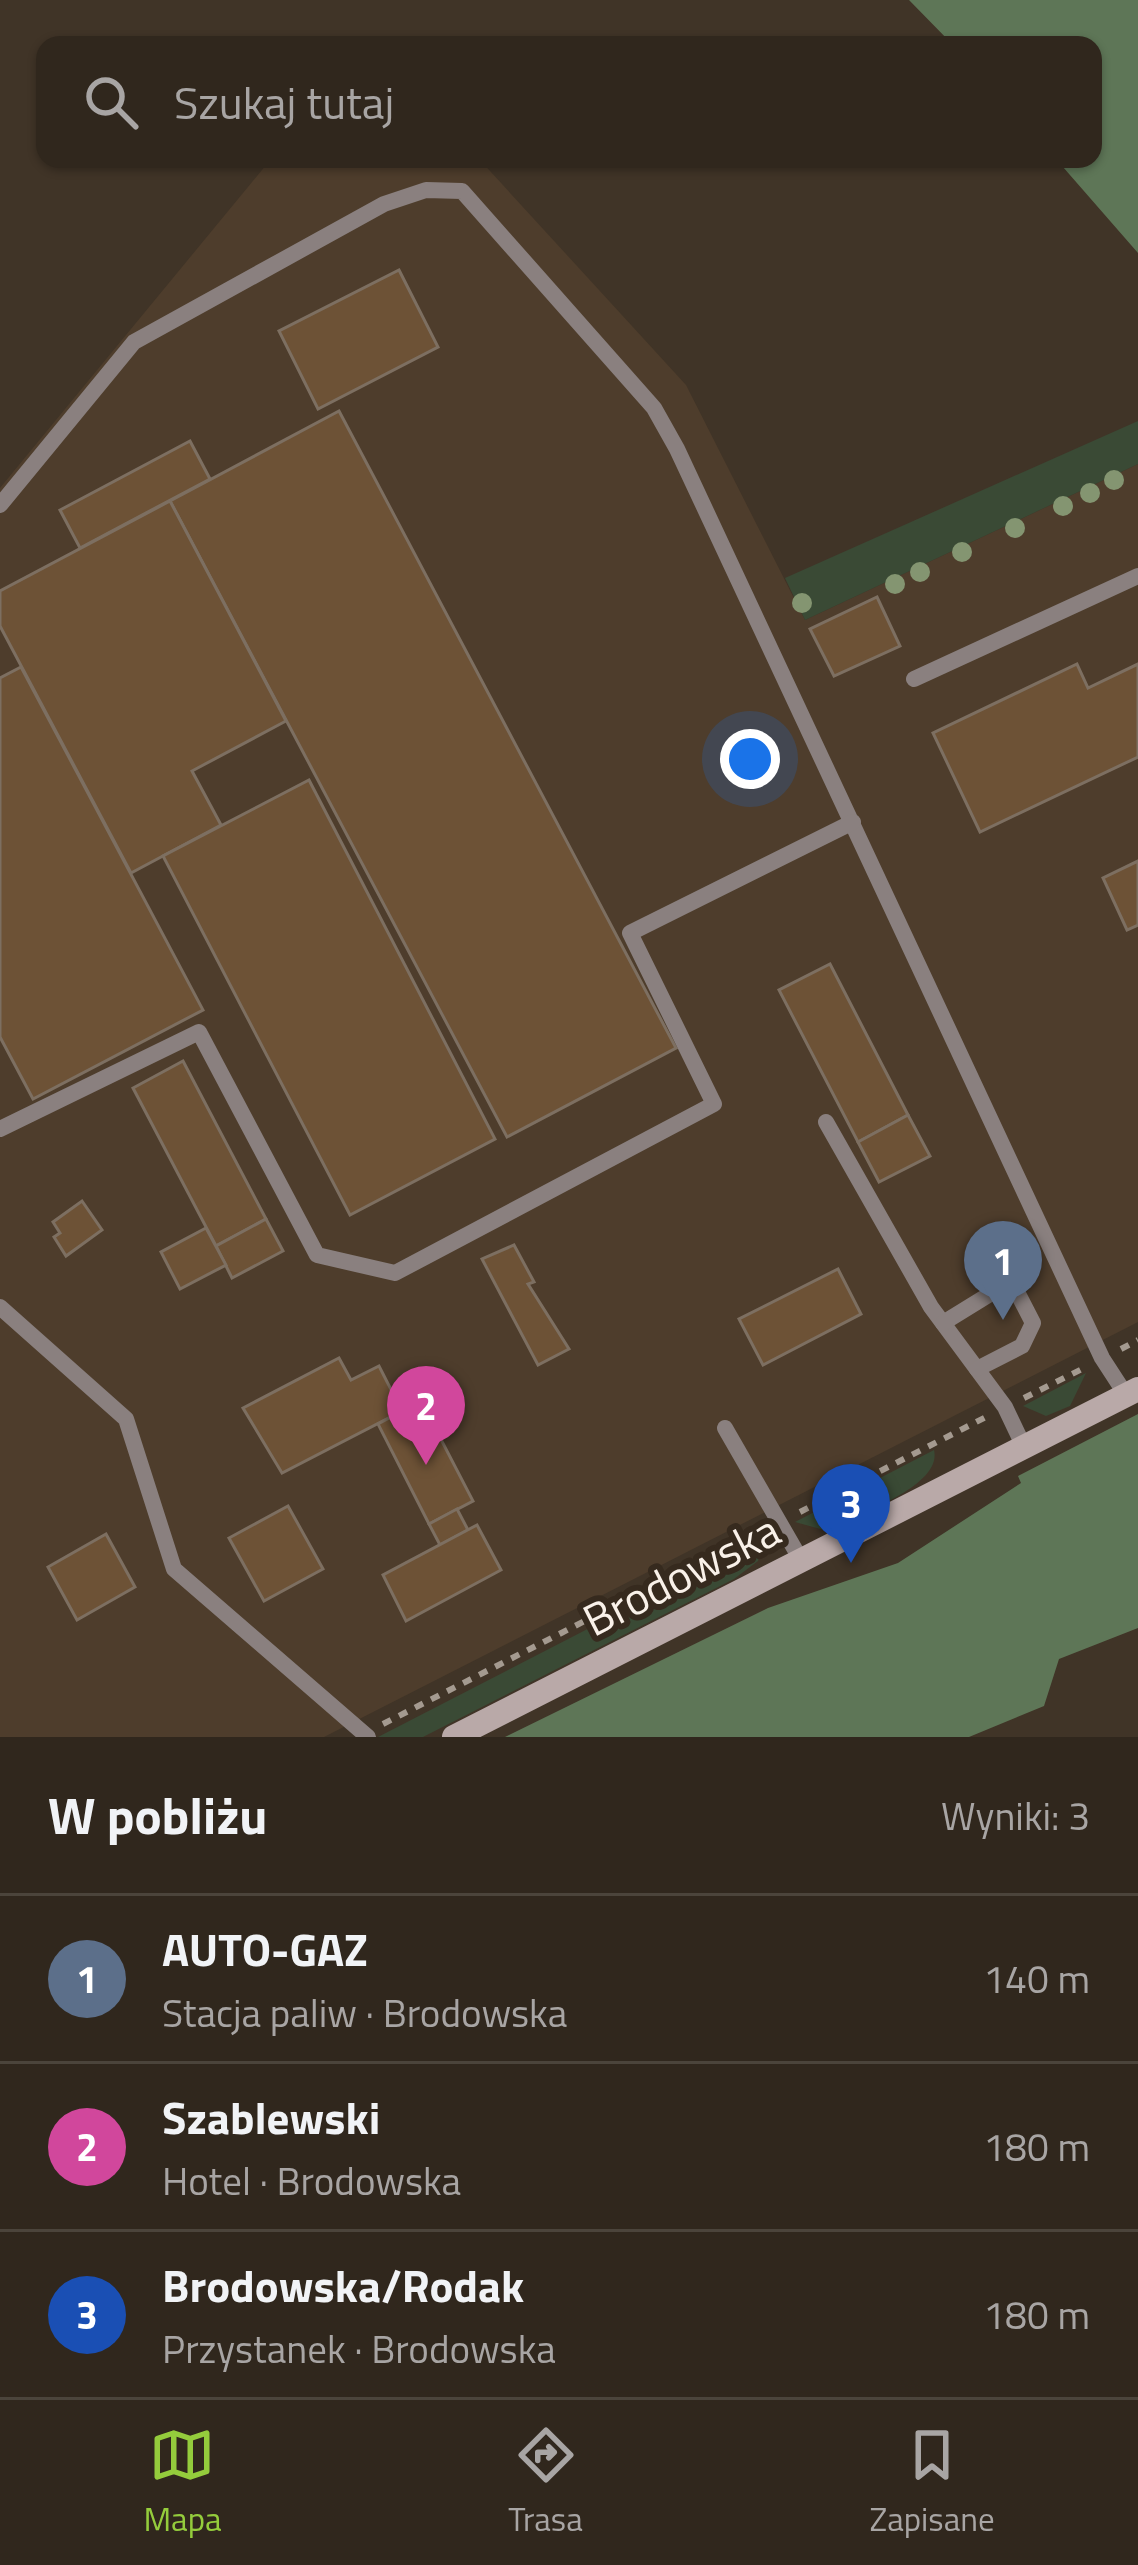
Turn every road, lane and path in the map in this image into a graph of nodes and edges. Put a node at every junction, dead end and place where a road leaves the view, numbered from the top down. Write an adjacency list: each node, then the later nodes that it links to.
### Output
1 (0, 505): 4 (lane)
2 (1138, 576): 3 (lane)
3 (914, 679)
4 (853, 822): 6 (lane); 10 (lane)
5 (826, 1122): 8 (lane)
6 (0, 1129)
7 (0, 1307): 18 (lane)
8 (943, 1324): 11 (lane); 11 (lane)
9 (1138, 1340): 10 (path)
10 (1102, 1358): 12 (lane); 13 (path)
11 (977, 1370): 13 (lane)
12 (1132, 1392): 15 (street, Brodowska)
13 (1005, 1408): 15 (lane); 16 (path)
14 (725, 1429): 16 (lane)
15 (1024, 1447): 17 (street, Brodowska)
16 (778, 1523): 17 (lane); 18 (path)
17 (801, 1560): 19 (street, Brodowska)
18 (367, 1735)
19 (454, 1737)

